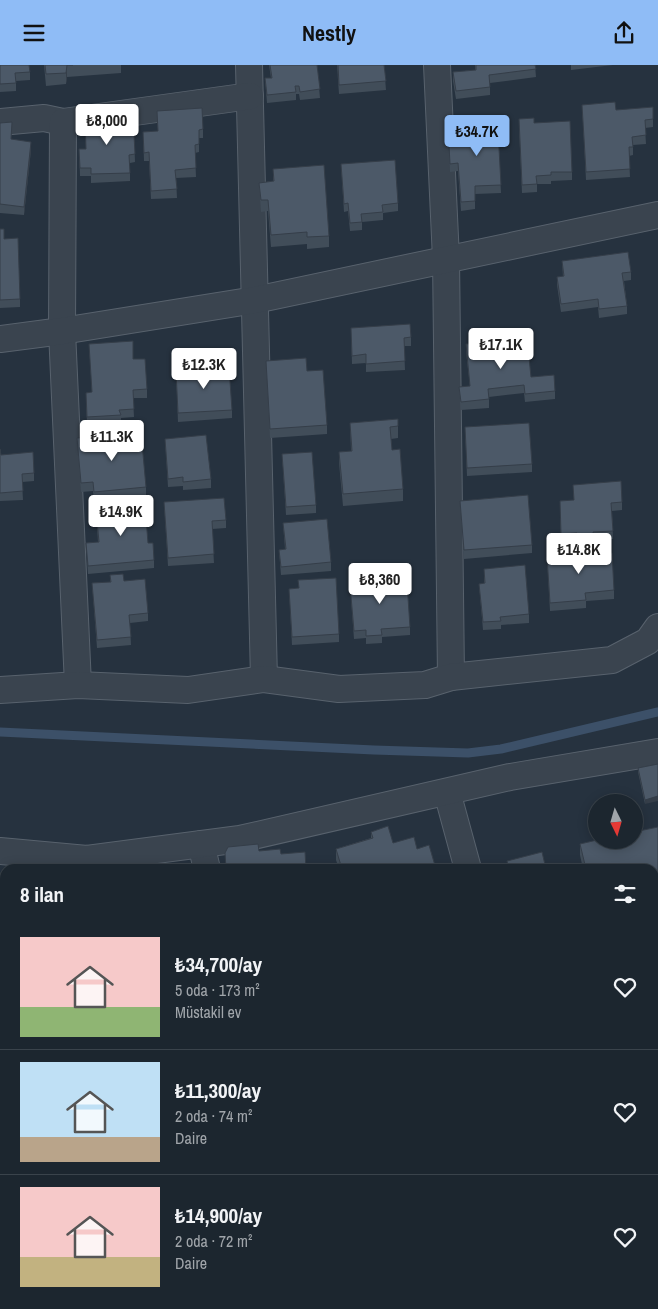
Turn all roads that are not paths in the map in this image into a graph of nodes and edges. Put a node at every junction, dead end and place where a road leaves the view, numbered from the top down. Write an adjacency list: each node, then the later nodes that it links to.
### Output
1 (249, 65): 3 (street)
2 (437, 65): 7 (street)
3 (250, 96): 5 (street); 8 (street)
4 (0, 122): 5 (street)
5 (63, 122): 9 (street)
6 (658, 215): 7 (street)
7 (446, 259): 8 (street); 12 (street)
8 (255, 300): 9 (street); 13 (street)
9 (62, 331): 10 (street); 14 (street)
10 (0, 339)
11 (658, 627): 12 (street)
12 (451, 677): 13 (street)
13 (264, 679): 14 (street)
14 (78, 685): 15 (street)
15 (0, 690)
16 (658, 752): 17 (street)
17 (447, 792): 18 (street); 22 (street)
18 (201, 844): 20 (street); 21 (street)
19 (0, 851): 20 (street)
20 (87, 864)
21 (206, 864)
22 (467, 864)

